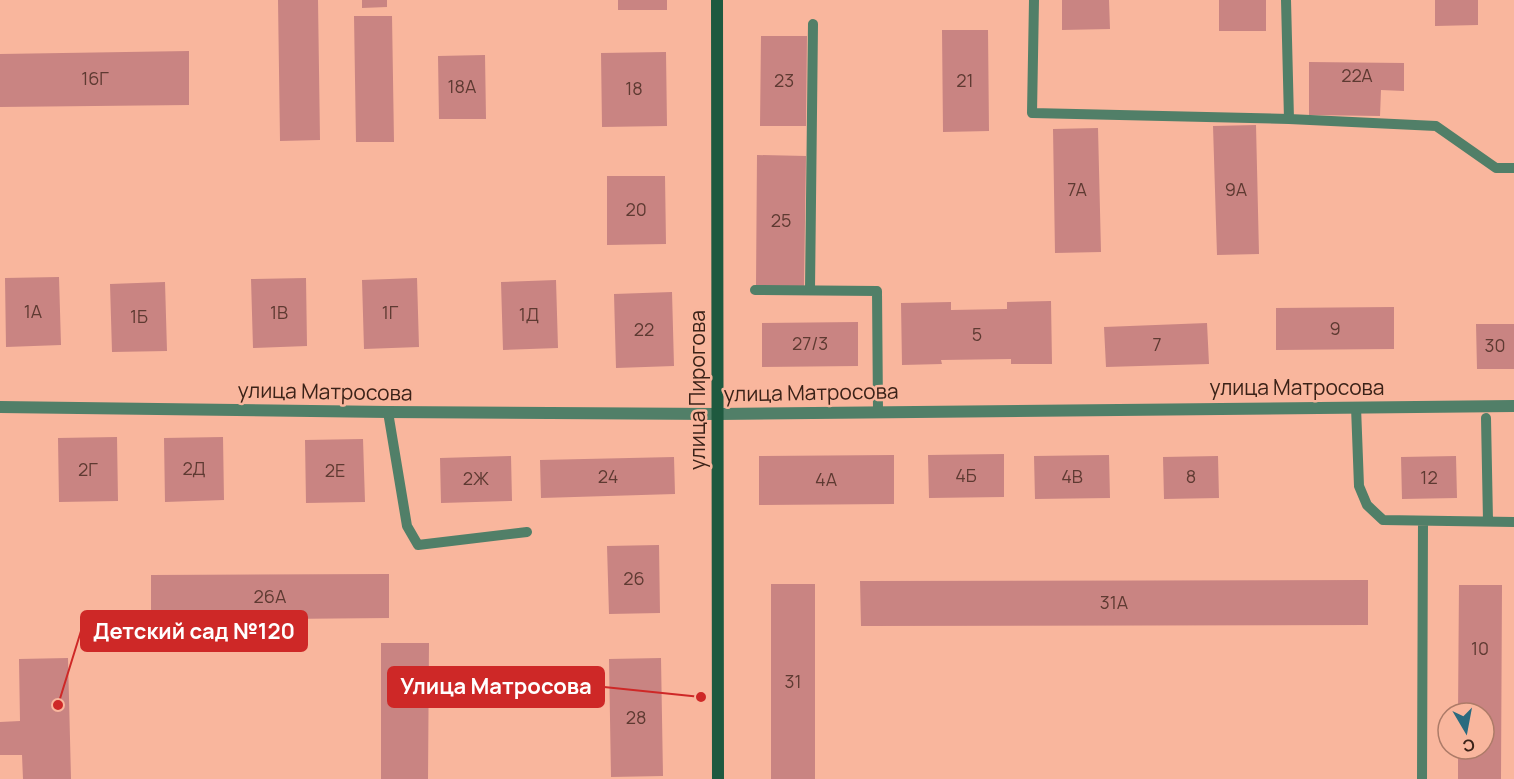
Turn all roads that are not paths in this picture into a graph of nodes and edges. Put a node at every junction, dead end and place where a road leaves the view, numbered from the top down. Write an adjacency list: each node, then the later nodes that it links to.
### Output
1 (717, 0): 14 (street, улица Пирогова)
2 (1034, 0): 5 (lane)
3 (1286, 0): 5 (lane)
4 (813, 24): 8 (lane)
5 (1288, 119): 6 (lane)
6 (1514, 168)
7 (755, 290): 8 (lane)
8 (810, 290): 12 (lane)
9 (1514, 406): 11 (street, улица Матросова)
10 (0, 407): 13 (street, улица Матросова)
11 (1356, 407): 12 (street, улица Матросова); 16 (lane)
12 (878, 411): 14 (street, улица Матросова)
13 (388, 412): 14 (street, улица Матросова); 19 (lane)
14 (718, 414): 20 (street, улица Пирогова)
15 (1486, 418): 17 (lane)
16 (1422, 521): 17 (lane); 21 (lane)
17 (1488, 521): 18 (lane)
18 (1514, 522)
19 (527, 532)
20 (718, 779)
21 (1422, 779)

